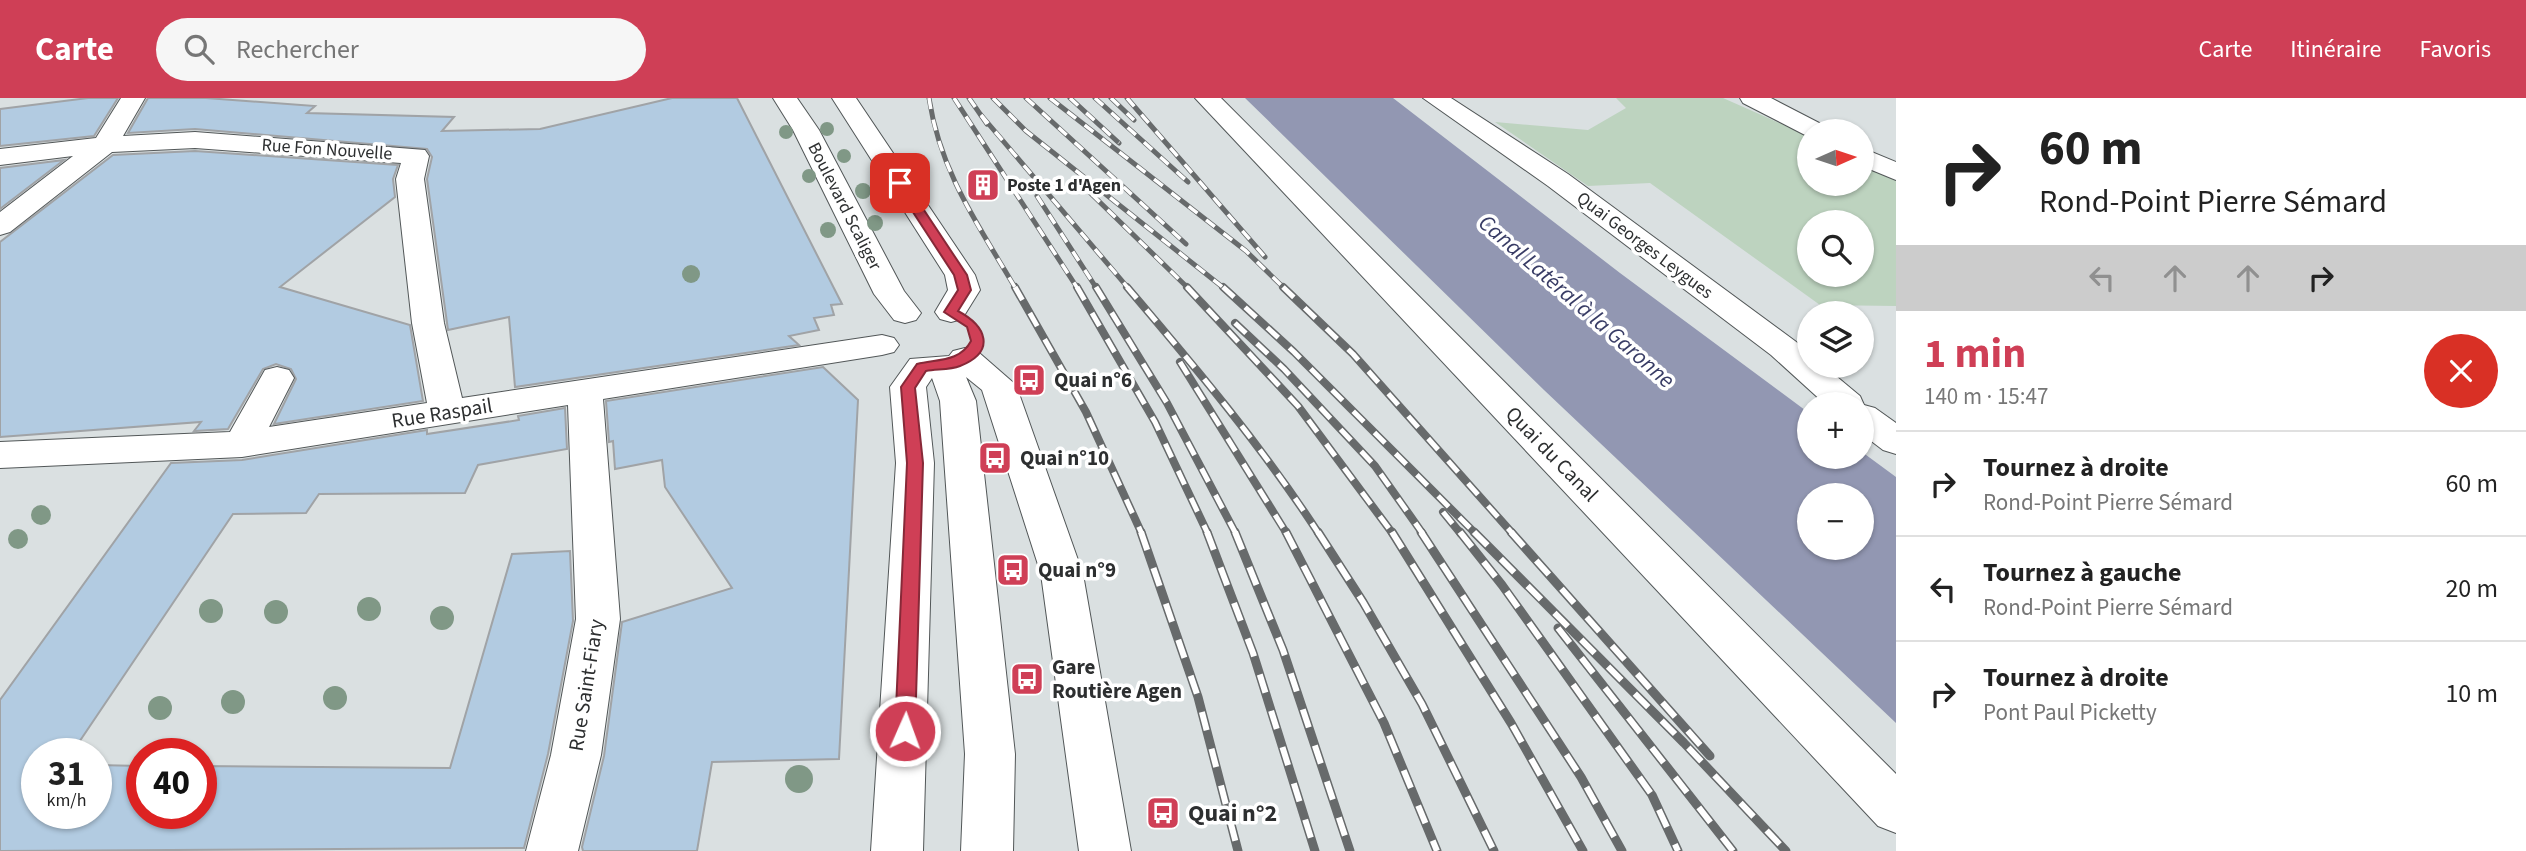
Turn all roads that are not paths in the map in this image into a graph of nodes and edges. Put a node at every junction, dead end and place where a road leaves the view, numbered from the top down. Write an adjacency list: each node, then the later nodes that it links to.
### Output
1 (133, 98): 8 (street)
2 (785, 98): 14 (street, Boulevard Scaliger)
3 (844, 98): 13 (street)
4 (1208, 98): 25 (street, Quai du Canal)
5 (1435, 98): 19 (street, Quai Georges Leygues)
6 (1752, 98): 7 (street)
7 (1797, 121)
8 (105, 145): 9 (street); 12 (street); 20 (street, Rue Fon Nouvelle)
9 (0, 157)
10 (1874, 162): 11 (street)
11 (1896, 172)
12 (0, 226)
13 (951, 312): 14 (street); 16 (street)
14 (905, 313): 15 (street)
15 (882, 345): 16 (street); 18 (street, Rue Raspail)
16 (944, 364): 27 (street); 28 (street); 29 (street)
17 (277, 378): 23 (street)
18 (585, 391): 20 (street, Rue Raspail); 26 (street, Rue Saint-Fiary)
19 (1833, 392)
20 (447, 411): 23 (street, Rue Raspail)
21 (1874, 425): 22 (street)
22 (1896, 441)
23 (242, 444): 24 (street, Rue Raspail)
24 (0, 455)
25 (1896, 809)
26 (552, 851)
27 (897, 851)
28 (987, 851)
29 (1105, 851)

